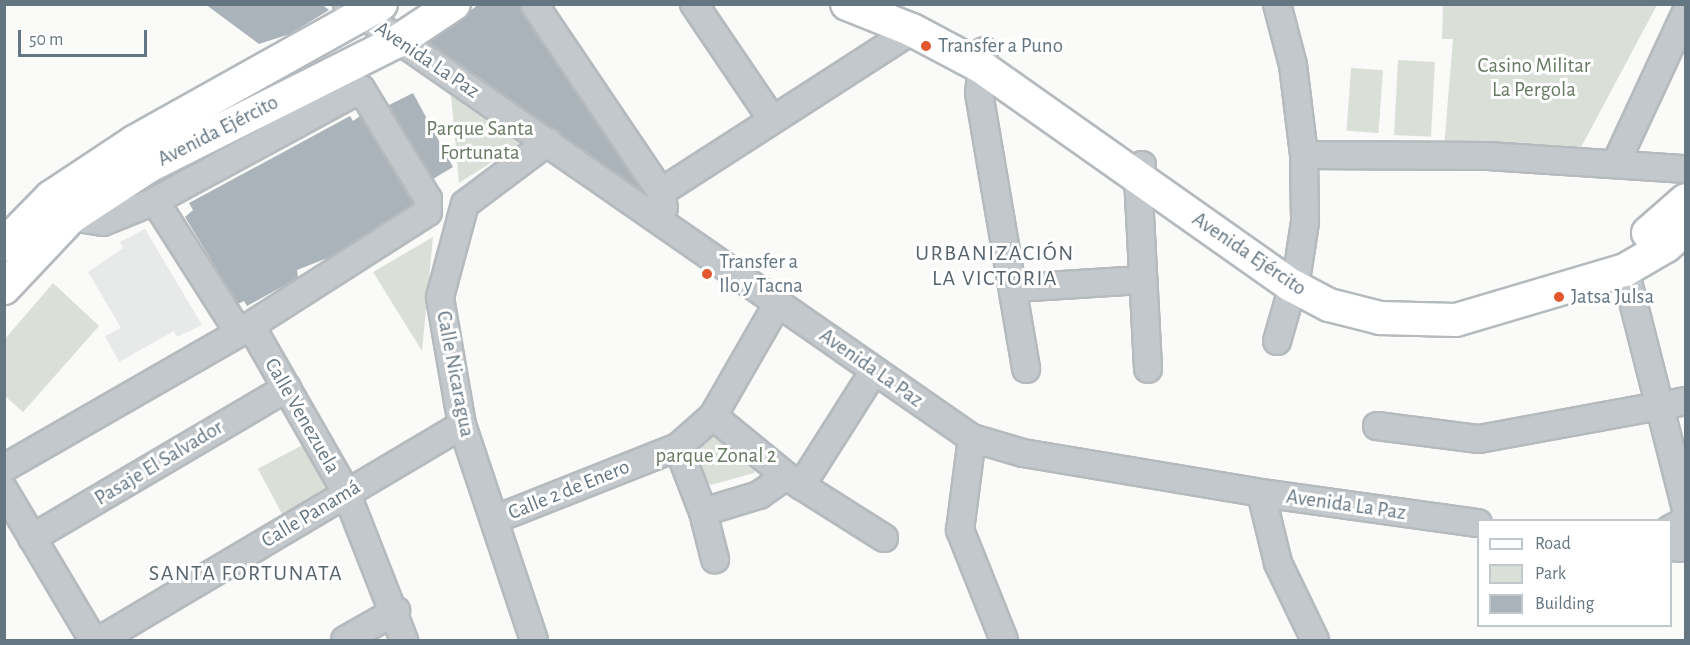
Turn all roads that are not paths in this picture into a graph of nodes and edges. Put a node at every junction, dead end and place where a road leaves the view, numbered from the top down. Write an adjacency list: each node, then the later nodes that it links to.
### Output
1 (454, 4): 9 (main road, Avenida Ejército)
2 (534, 4): 17 (street)
3 (694, 4): 11 (street)
4 (847, 4): 8 (main road, Avenida Ejército)
5 (1277, 4): 13 (street)
6 (363, 8): 9 (street, Avenida La Paz); 20 (main road, Avenida Ejército)
7 (1686, 12): 14 (street)
8 (905, 17): 10 (main road, Avenida Ejército); 11 (street)
9 (398, 41): 12 (street, Avenida La Paz); 20 (main road, Avenida Ejército)
10 (982, 58): 15 (main road, Avenida Ejército); 28 (street)
11 (772, 119): 17 (street)
12 (548, 142): 21 (street, Avenida La Paz); 40 (street, Calle Nicaragua)
13 (1304, 155): 14 (street); 25 (street)
14 (1616, 163): 16 (street)
15 (1141, 169): 25 (main road, Avenida Ejército); 26 (street)
16 (1686, 169)
17 (661, 192): 21 (street)
18 (1686, 200): 30 (main road, Avenida Ejército)
19 (155, 201): 20 (street); 31 (street, Calle Venezuela); 31 (street)
20 (61, 207): 23 (main road, Avenida Ejército); 27 (main road, Avenida Ejército)
21 (667, 223): 29 (street, Avenida La Paz)
22 (1686, 228): 24 (main road, Avenida Ejército)
23 (4, 245)
24 (1625, 270): 30 (main road, Avenida Ejército); 38 (street)
25 (1294, 277): 30 (main road, Avenida Ejército); 32 (street)
26 (1142, 280): 28 (street); 34 (street)
27 (4, 288)
28 (1015, 288): 33 (street)
29 (778, 303): 35 (street, Avenida La Paz); 39 (street, Calle 2 de Enero)
30 (1454, 311)
31 (245, 330): 36 (street, Calle Venezuela); 44 (street)
32 (1277, 341)
33 (1026, 369)
34 (1148, 369)
35 (874, 371): 42 (street, Avenida La Paz); 45 (street)
36 (286, 388): 47 (street, Calle Venezuela); 55 (street, Pasaje El Salvador)
37 (1686, 401): 38 (street)
38 (1658, 406): 41 (street); 49 (street)
39 (712, 416): 43 (street, Calle 2 de Enero); 45 (street)
40 (462, 425): 47 (street, Calle Panamá); 51 (street, Calle Nicaragua)
41 (1377, 426)
42 (972, 438): 48 (street, Avenida La Paz); 64 (street)
43 (678, 447): 50 (street); 51 (street, Calle 2 de Enero)
44 (4, 468)
45 (794, 481): 50 (street); 56 (street)
46 (4, 490): 55 (street)
47 (346, 492): 58 (street, Calle Venezuela); 60 (street, Calle Panamá)
48 (1261, 493): 53 (street, Avenida La Paz); 65 (street)
49 (1686, 509)
50 (704, 512): 57 (street)
51 (496, 519): 63 (street, Calle Nicaragua)
52 (1686, 521): 54 (street)
53 (1477, 523)
54 (1672, 528)
55 (32, 538): 59 (street)
56 (884, 538)
57 (715, 559)
58 (396, 611): 61 (street); 62 (street, Calle Venezuela)
59 (93, 640)
60 (100, 640)
61 (345, 640)
62 (404, 640)
63 (534, 640)
64 (1004, 640)
65 (1315, 640)

